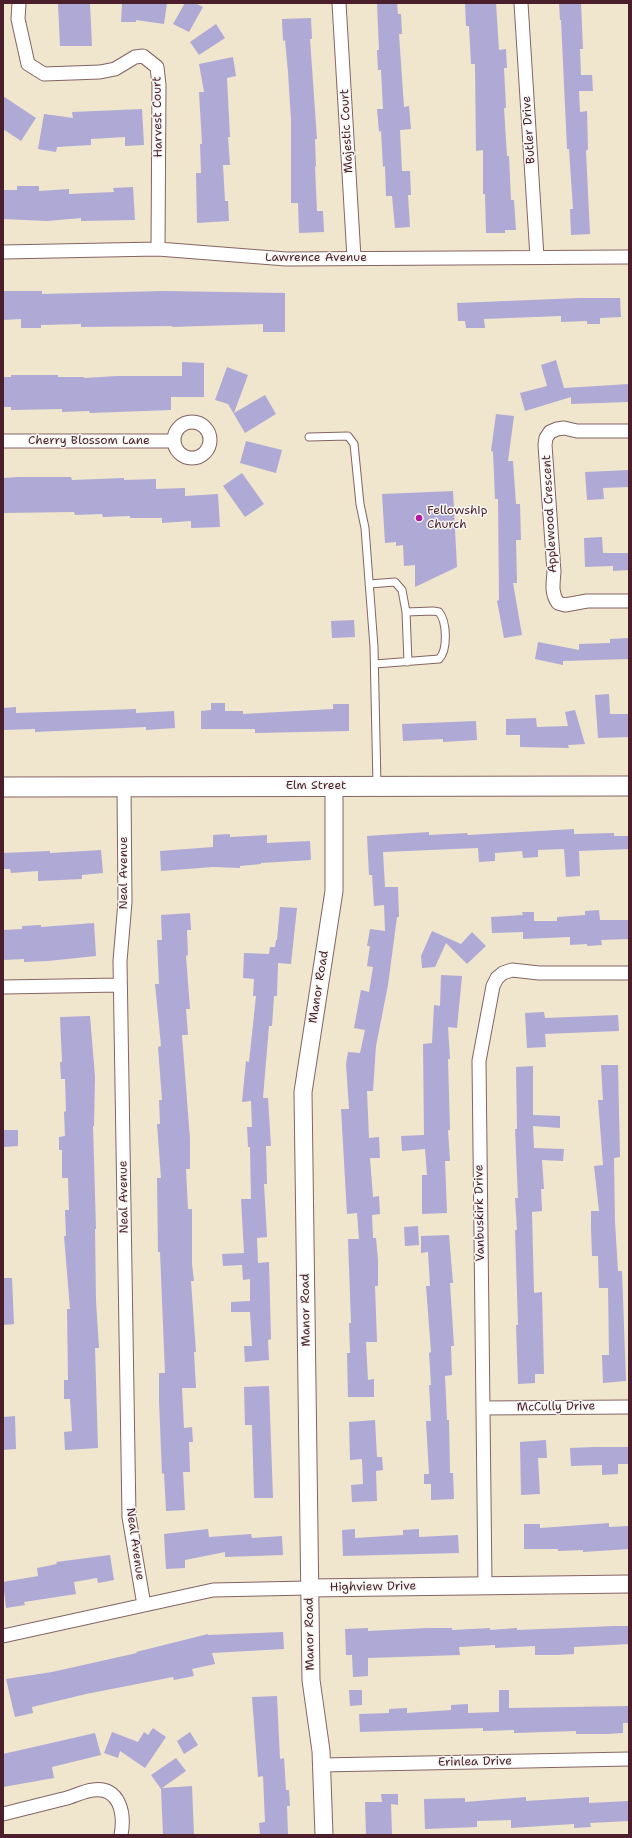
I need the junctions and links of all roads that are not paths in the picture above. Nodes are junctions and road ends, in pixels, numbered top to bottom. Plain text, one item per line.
1 (19, 3) edge
2 (339, 3) edge
3 (521, 3) edge
4 (158, 249) junction
5 (3, 252) edge
6 (537, 257) junction
7 (629, 257) edge
8 (354, 258) junction
9 (629, 431) edge
10 (309, 437) dead end
11 (174, 441) dead end
12 (3, 442) edge
13 (369, 584) junction
14 (629, 601) edge
15 (406, 612) junction
16 (408, 662) junction
17 (375, 664) junction
18 (334, 786) junction
19 (377, 786) junction
20 (629, 786) edge
21 (3, 787) edge
22 (124, 788) junction
23 (629, 973) edge
24 (120, 985) junction
25 (3, 987) edge
26 (629, 1407) edge
27 (483, 1408) junction
28 (629, 1584) edge
29 (485, 1585) junction
30 (309, 1588) junction
31 (144, 1605) junction
32 (3, 1636) edge
33 (629, 1759) edge
34 (322, 1765) junction
35 (3, 1814) edge
36 (121, 1835) edge
37 (324, 1835) edge

1 - 4 street, Harvest Court
2 - 8 street, Majestic Court
3 - 6 street, Butler Drive
4 - 5 street, Lawrence Avenue
4 - 8 street, Lawrence Avenue
6 - 7 street, Lawrence Avenue
6 - 8 street, Lawrence Avenue
9 - 14 street, Applewood Crescent
10 - 13 lane
11 - 12 street, Cherry Blossom Lane
13 - 15 lane
13 - 17 lane
15 - 16 lane
15 - 16 lane
16 - 17 lane
17 - 19 lane
18 - 19 main road, Elm Street
18 - 22 main road, Elm Street
18 - 30 street, Manor Road
19 - 20 main road, Elm Street
21 - 22 main road, Elm Street
22 - 24 street, Neal Avenue
23 - 27 street, Vanbuskirk Drive
24 - 25 street
24 - 31 street, Neal Avenue
26 - 27 street, McCully Drive
27 - 29 street, Vanbuskirk Drive
28 - 29 street, Highview Drive
29 - 30 street, Highview Drive
30 - 31 street, Highview Drive
30 - 34 street, Manor Road
31 - 32 street, Highview Drive
33 - 34 street, Erinlea Drive
34 - 37 street, Manor Road
35 - 36 street

